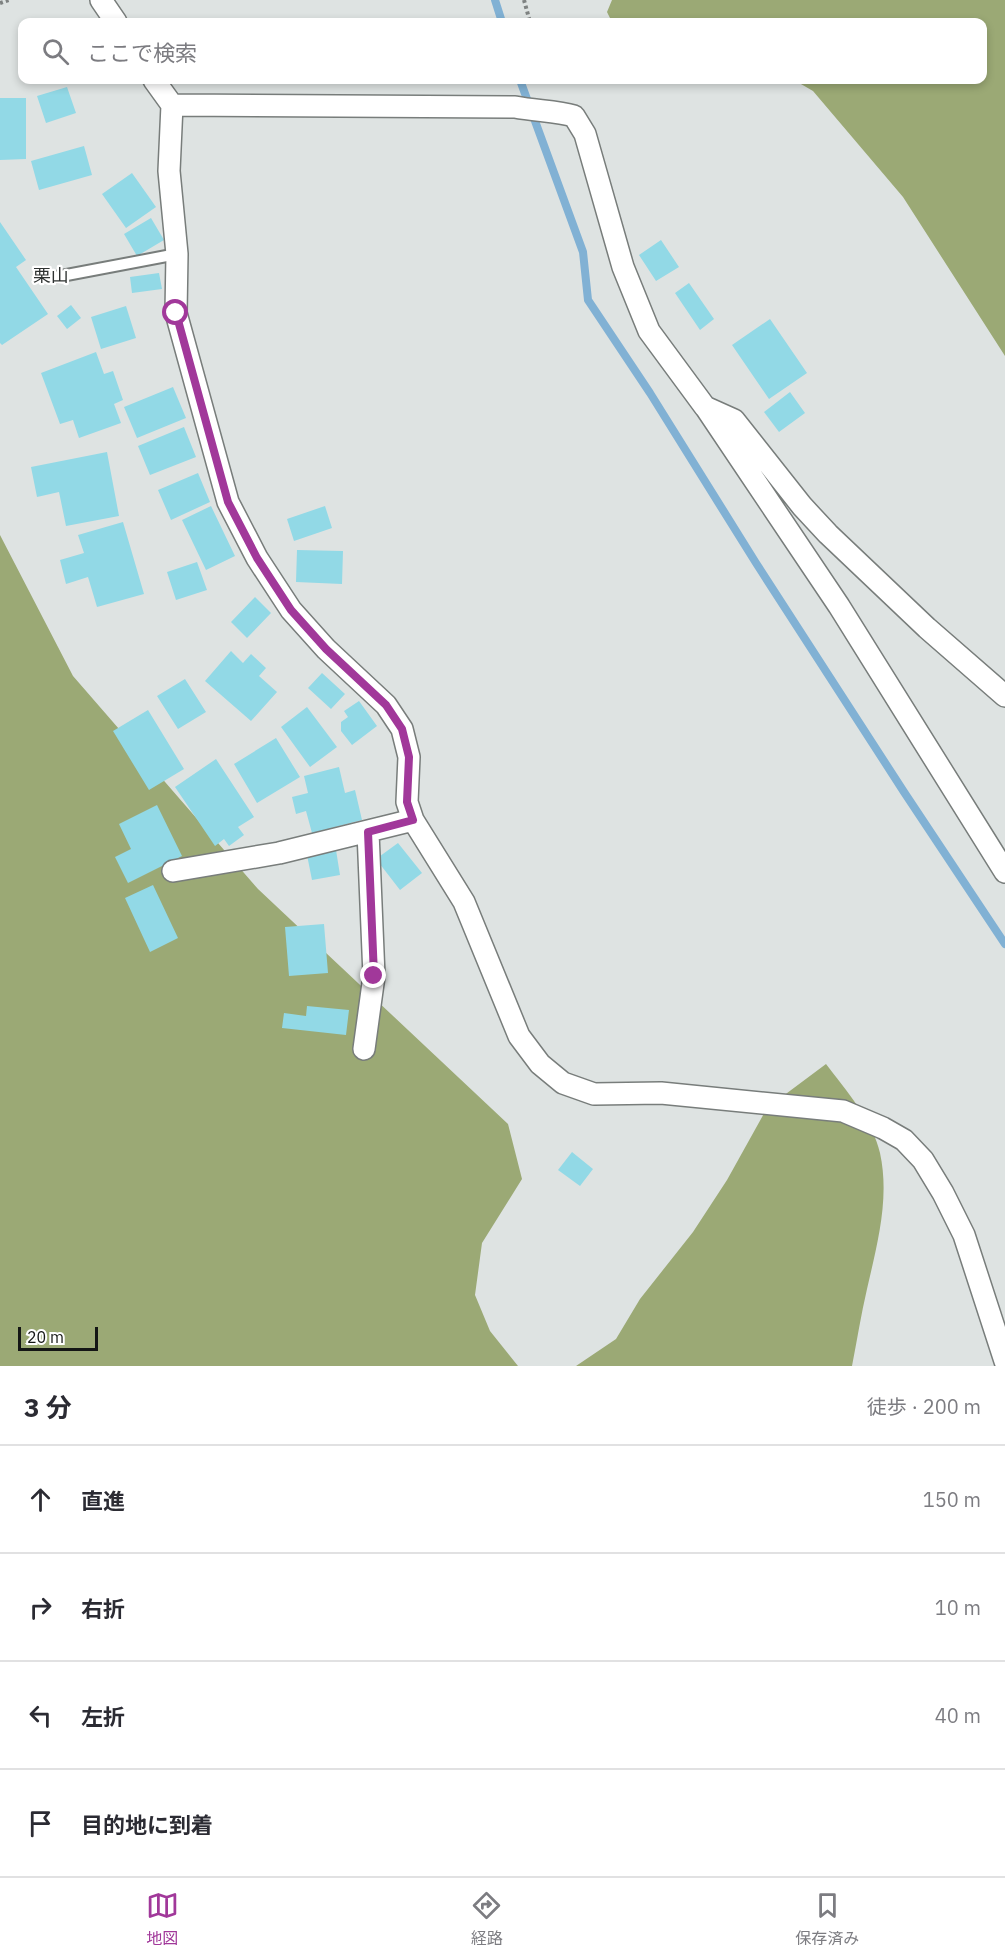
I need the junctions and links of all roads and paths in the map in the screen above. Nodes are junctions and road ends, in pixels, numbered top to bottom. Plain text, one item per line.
1 (9, 0) edge
2 (101, 0) edge
3 (524, 0) edge
4 (0, 3) edge
5 (113, 18) edge
6 (529, 18) edge
7 (157, 84) edge
8 (172, 105) junction
9 (177, 254) junction
10 (56, 277) dead end
11 (705, 406) junction
12 (1005, 696) edge
13 (413, 820) junction
14 (368, 832) junction
15 (174, 871) dead end
16 (1005, 872) edge
17 (364, 1049) dead end
18 (1005, 1361) edge

1 - 4 path
2 - 5 street
3 - 6 path
7 - 8 street
8 - 9 street
8 - 11 street
9 - 10 lane
9 - 13 street
11 - 12 street
11 - 16 street
13 - 14 street
13 - 18 street
14 - 15 street
14 - 17 street

